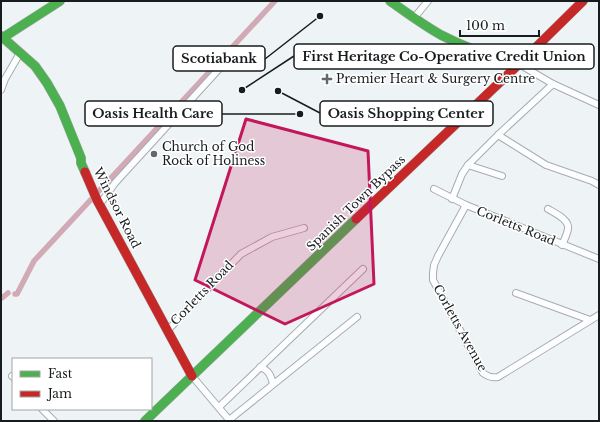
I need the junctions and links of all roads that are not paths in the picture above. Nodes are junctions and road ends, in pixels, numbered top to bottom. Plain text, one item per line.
1 (60, 1) edge
2 (390, 1) edge
3 (428, 1) edge
4 (583, 1) edge
5 (48, 5) edge
6 (414, 18) junction
7 (3, 36) edge
8 (20, 53) junction
9 (519, 64) junction
10 (219, 68) dead end
11 (553, 84) junction
12 (1, 90) edge
13 (599, 105) edge
14 (498, 136) junction
15 (468, 165) junction
16 (502, 176) dead end
17 (599, 184) edge
18 (434, 190) dead end
19 (452, 199) junction
20 (98, 202) junction
21 (466, 205) junction
22 (548, 209) dead end
23 (304, 228) dead end
24 (562, 245) junction
25 (599, 260) edge
26 (363, 269) dead end
27 (516, 293) dead end
28 (599, 315) edge
29 (357, 317) dead end
30 (590, 320) junction
31 (167, 330) junction
32 (260, 367) junction
33 (192, 376) junction
34 (273, 384) junction
35 (219, 407) junction
36 (43, 410) edge
37 (229, 420) edge
38 (54, 421) edge
39 (144, 421) edge

1 - 5 main road
2 - 6 main road
3 - 6 street
4 - 9 main road, Spanish Town Bypass
5 - 7 main road
6 - 9 main road
7 - 8 main road, Windsor Road
8 - 12 street
8 - 20 main road, Windsor Road
9 - 11 street
9 - 33 main road, Spanish Town Bypass
10 - 20 street
11 - 13 street
11 - 14 street
14 - 15 street
14 - 17 street
15 - 16 street
15 - 19 street
18 - 19 street, Corletts Road
19 - 21 street, Corletts Road
20 - 31 main road, Windsor Road
21 - 24 street, Corletts Road
21 - 30 street, Corletts Avenue
22 - 24 street
23 - 31 street, Corletts Road
24 - 25 street, Corletts Road
26 - 32 street
27 - 30 street
28 - 30 street, Corletts Avenue
29 - 34 street
31 - 33 main road, Windsor Road
32 - 34 street
32 - 35 street
33 - 35 street
33 - 39 main road, Spanish Town Bypass
34 - 37 street
35 - 37 street
36 - 38 street

